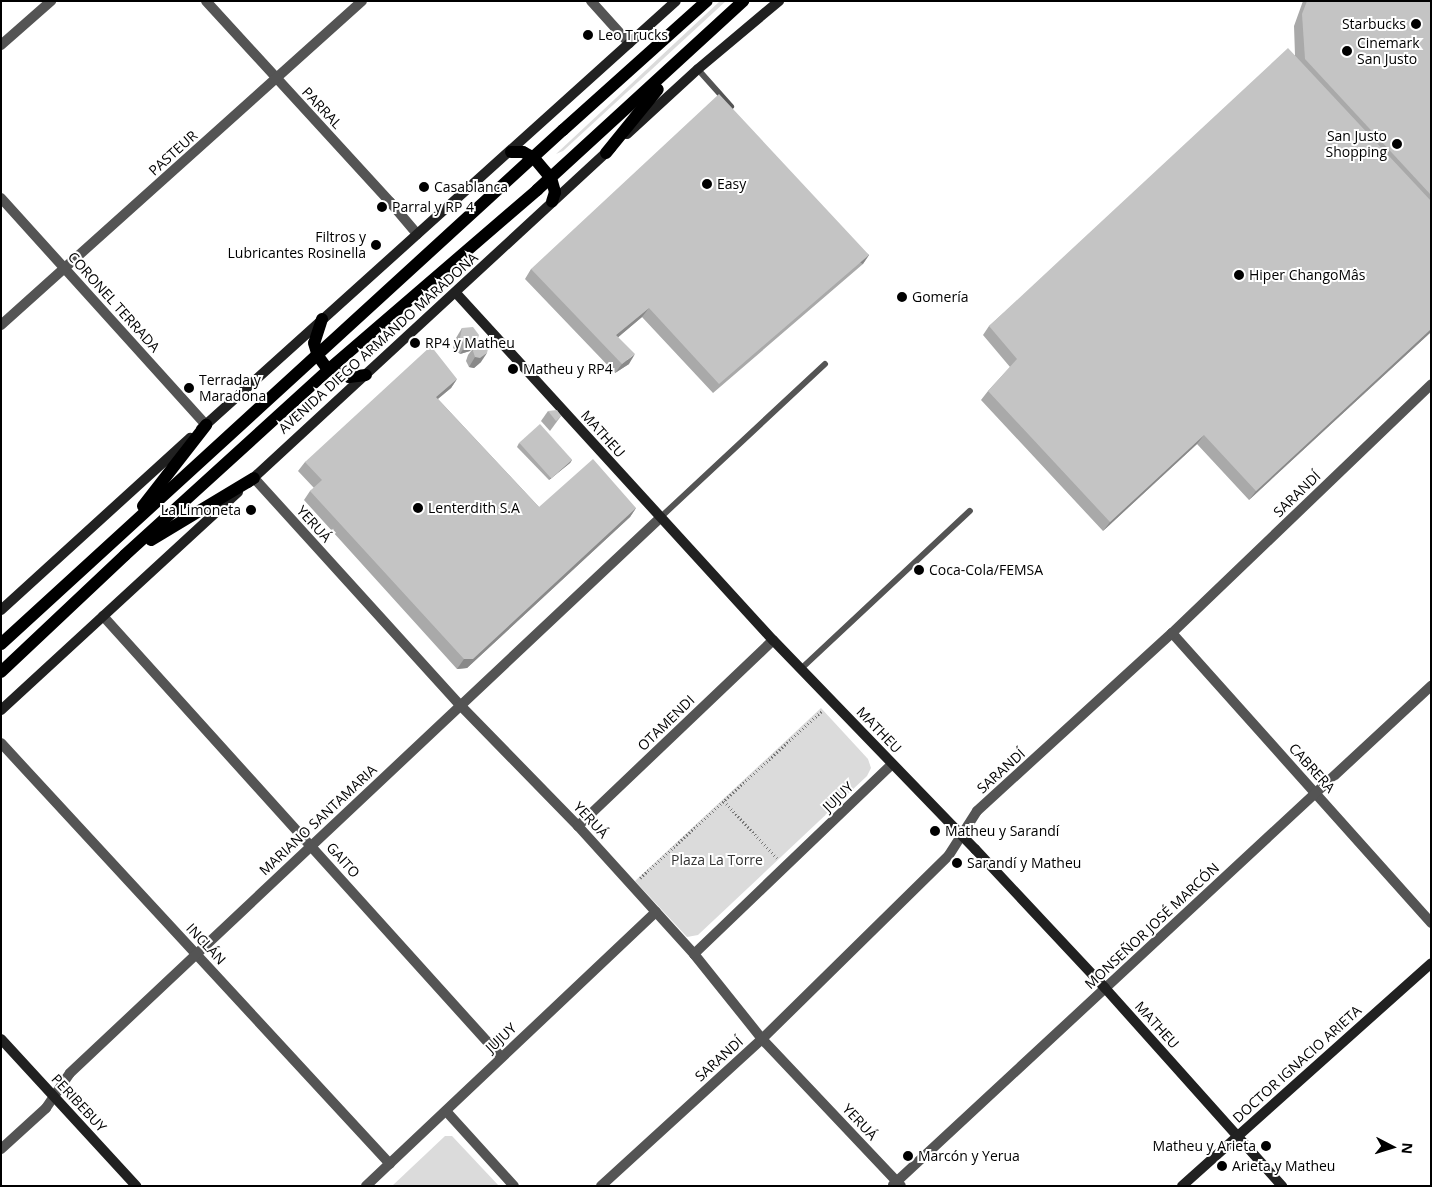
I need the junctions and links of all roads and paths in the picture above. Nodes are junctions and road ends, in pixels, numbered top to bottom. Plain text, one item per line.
1 (51, 1) edge
2 (206, 1) edge
3 (362, 1) edge
4 (590, 1) edge
5 (676, 1) edge
6 (707, 1) edge
7 (743, 1) edge
8 (779, 1) edge
9 (629, 43) junction
10 (1, 45) edge
11 (684, 57) junction
12 (698, 69) junction
13 (276, 79) junction
14 (731, 106) edge
15 (511, 152) junction
16 (606, 153) junction
17 (534, 158) junction
18 (550, 178) junction
19 (1, 198) edge
20 (552, 202) junction
21 (417, 234) junction
22 (65, 268) junction
23 (456, 293) junction
24 (322, 319) junction
25 (1, 325) edge
26 (318, 356) junction
27 (825, 364) dead end
28 (328, 370) junction
29 (366, 375) junction
30 (1430, 388) edge
31 (206, 425) junction
32 (254, 478) junction
33 (970, 511) dead end
34 (660, 517) junction
35 (124, 531) junction
36 (125, 555) junction
37 (1, 610) edge
38 (103, 616) junction
39 (1172, 633) junction
40 (773, 640) junction
41 (1, 644) edge
42 (801, 669) junction
43 (1, 672) edge
44 (1431, 686) edge
45 (460, 705) junction
46 (1, 710) edge
47 (823, 710) dead end
48 (1, 743) edge
49 (892, 764) junction
50 (1316, 793) junction
51 (724, 801) junction
52 (578, 826) junction
53 (961, 836) junction
54 (311, 846) junction
55 (778, 859) dead end
56 (636, 882) dead end
57 (656, 912) junction
58 (1431, 923) edge
59 (196, 954) junction
60 (694, 954) junction
61 (1431, 963) edge
62 (1105, 988) junction
63 (1, 1039) edge
64 (762, 1039) junction
65 (501, 1057) junction
66 (55, 1097) junction
67 (446, 1111) junction
68 (1237, 1136) junction
69 (1, 1149) edge
70 (390, 1164) junction
71 (897, 1184) edge
72 (136, 1186) edge
73 (366, 1186) edge
74 (514, 1186) edge
75 (601, 1186) edge
76 (1182, 1186) edge
77 (1282, 1186) edge

1 - 10 street
2 - 13 street, PARRAL
3 - 13 street, PASTEUR
4 - 9 street
5 - 9 street
6 - 17 main road
7 - 11 main road, AVENIDA DIEGO ARMANDO MARADONA
8 - 12 street, AVENIDA DIEGO ARMANDO MARADONA
9 - 15 street
11 - 16 main road
11 - 18 main road, AVENIDA DIEGO ARMANDO MARADONA
12 - 14 lane
12 - 16 street, AVENIDA DIEGO ARMANDO MARADONA
13 - 21 street, PARRAL
13 - 22 street, PASTEUR
15 - 17 main road
15 - 21 street
16 - 20 street, AVENIDA DIEGO ARMANDO MARADONA
17 - 18 main road
17 - 26 main road
18 - 20 main road
18 - 28 main road, AVENIDA DIEGO ARMANDO MARADONA
19 - 22 street, CORONEL TERRADA
20 - 23 street, AVENIDA DIEGO ARMANDO MARADONA
21 - 24 street
22 - 25 street, PASTEUR
22 - 31 street, CORONEL TERRADA
23 - 29 street, AVENIDA DIEGO ARMANDO MARADONA
23 - 34 street, MATHEU
24 - 26 main road
24 - 31 street
26 - 28 main road
26 - 35 main road
27 - 34 lane
28 - 29 main road
28 - 36 main road, AVENIDA DIEGO ARMANDO MARADONA
29 - 32 street, AVENIDA DIEGO ARMANDO MARADONA
30 - 39 street, SARANDÍ
31 - 35 main road
31 - 37 street
32 - 36 main road
32 - 38 street, AVENIDA DIEGO ARMANDO MARADONA
32 - 45 street, YERUÁ
33 - 42 lane
34 - 40 street, MATHEU
34 - 45 street, MARIANO SANTAMARIA
35 - 41 main road
36 - 43 main road, AVENIDA DIEGO ARMANDO MARADONA
38 - 46 street, AVENIDA DIEGO ARMANDO MARADONA
38 - 54 street, GAITO
39 - 50 street, CABRERA
39 - 53 street, SARANDÍ
40 - 42 street, MATHEU
40 - 52 street, OTAMENDI
42 - 49 street, MATHEU
44 - 50 street, MONSEÑOR JOSÉ MARCÓN
45 - 52 street, YERUÁ
45 - 54 street, MARIANO SANTAMARIA
47 - 51 path
48 - 59 street, INCLÁN
49 - 53 street, MATHEU
49 - 60 street, JUJUY
50 - 58 street, CABRERA
50 - 62 street, MONSEÑOR JOSÉ MARCÓN
51 - 55 path
51 - 56 path
52 - 57 street, YERUÁ
53 - 62 street, MATHEU
53 - 64 street, SARANDÍ
54 - 59 street, MARIANO SANTAMARIA
54 - 65 street, GAITO
57 - 60 street, YERUÁ
57 - 65 street, JUJUY
59 - 66 street, MARIANO SANTAMARIA
59 - 70 street, INCLÁN
60 - 64 street, YERUÁ
61 - 68 street, DOCTOR IGNACIO ARIETA
62 - 68 street, MATHEU
62 - 71 street, MONSEÑOR JOSÉ MARCÓN
63 - 66 street, PERIBEBUY
64 - 71 street, YERUÁ
64 - 75 street, SARANDÍ
65 - 67 street, JUJUY
66 - 69 street, MARIANO SANTAMARIA
66 - 72 street, PERIBEBUY
67 - 70 street, JUJUY
67 - 74 street
68 - 76 street, DOCTOR IGNACIO ARIETA
68 - 77 street, MATHEU
70 - 73 street, JUJUY

